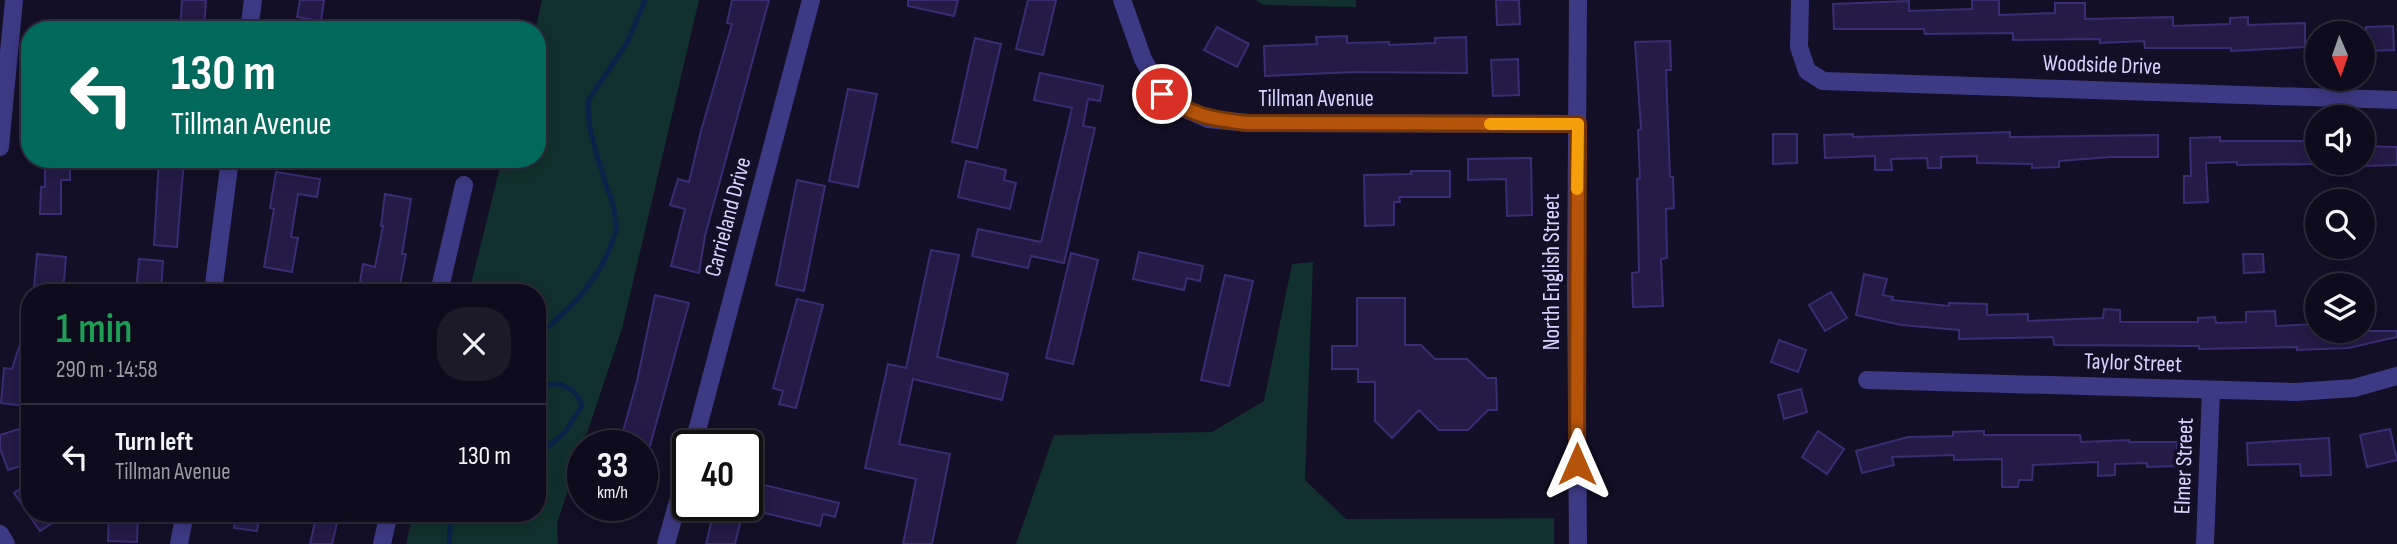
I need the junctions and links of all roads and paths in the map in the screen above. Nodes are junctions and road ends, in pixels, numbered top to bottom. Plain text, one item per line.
1 (14, 0) edge
2 (253, 0) edge
3 (811, 0) edge
4 (1122, 0) edge
5 (1577, 0) edge
6 (1800, 0) edge
7 (250, 21) edge
8 (2397, 100) edge
9 (1578, 124) junction
10 (0, 147) edge
11 (229, 168) edge
12 (464, 185) dead end
13 (214, 284) edge
14 (441, 284) edge
15 (2397, 376) edge
16 (1867, 380) dead end
17 (2211, 390) junction
18 (697, 430) edge
19 (672, 521) edge
20 (183, 522) edge
21 (387, 522) edge
22 (0, 534) edge
23 (6, 544) edge
24 (179, 544) edge
25 (382, 544) edge
26 (666, 544) edge
27 (1578, 544) edge
28 (2205, 544) edge

1 - 10 street
2 - 7 street
3 - 18 street, Carrieland Drive
4 - 9 street, Tillman Avenue
5 - 9 street, North English Street
6 - 8 street, Woodside Drive
9 - 27 street, North English Street
11 - 13 street
12 - 14 street
15 - 17 street, Taylor Street
16 - 17 street, Taylor Street
17 - 28 street, Elmer Street
19 - 26 street
20 - 24 street
21 - 25 street
22 - 23 street

